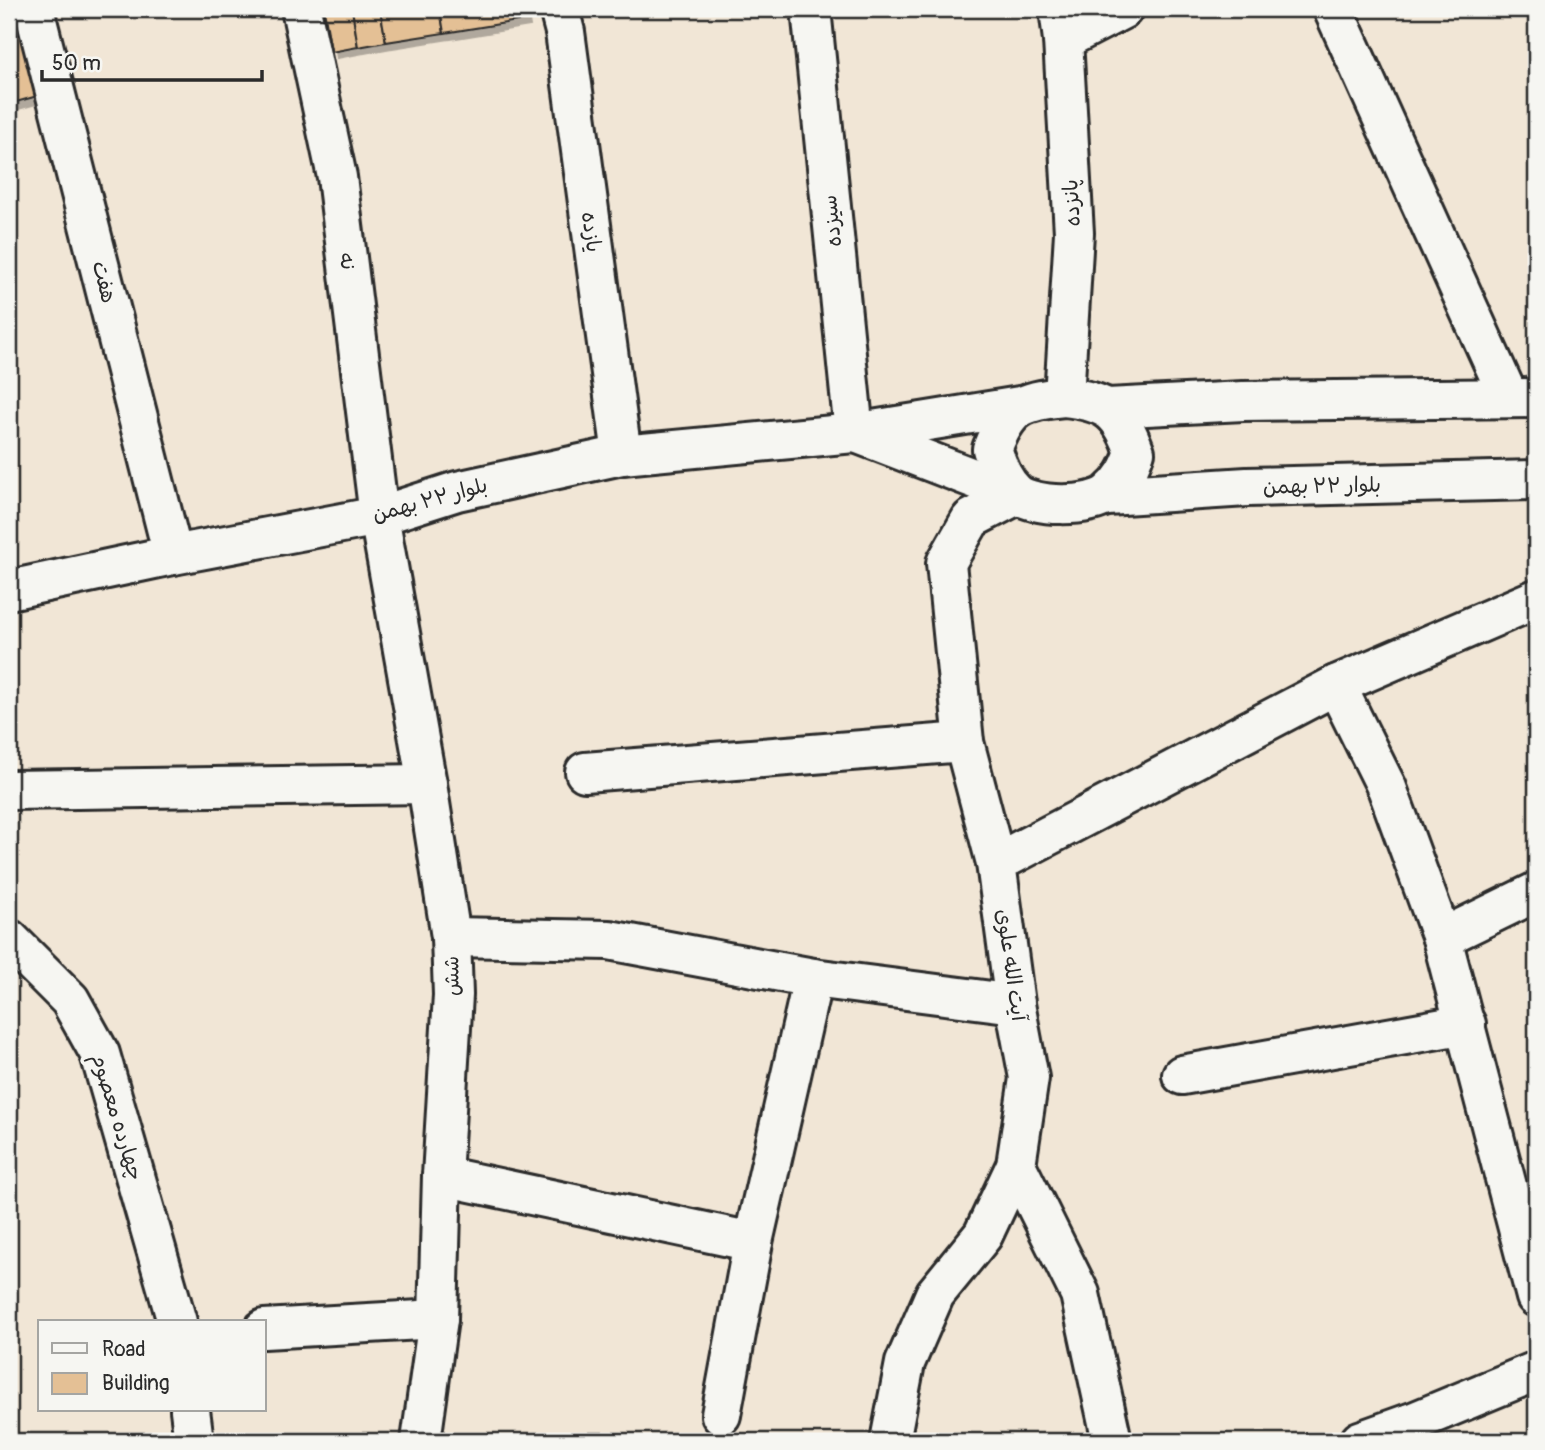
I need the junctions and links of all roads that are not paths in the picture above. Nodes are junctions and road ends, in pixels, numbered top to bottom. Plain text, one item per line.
1 (34, 9) edge
2 (301, 9) edge
3 (559, 9) edge
4 (811, 9) edge
5 (1123, 9) edge
6 (1333, 9) edge
7 (1061, 24) edge
8 (1064, 397) junction
9 (1522, 398) edge
10 (1020, 406) junction
11 (1108, 408) junction
12 (854, 432) junction
13 (622, 455) junction
14 (1536, 480) edge
15 (1017, 495) junction
16 (1107, 496) junction
17 (379, 516) junction
18 (173, 555) junction
19 (9, 590) edge
20 (1536, 599) edge
21 (1336, 685) junction
22 (964, 742) junction
23 (585, 772) dead end
24 (427, 784) junction
25 (9, 790) edge
26 (996, 863) junction
27 (1536, 892) edge
28 (451, 937) junction
29 (9, 939) edge
30 (1442, 939) junction
31 (813, 978) junction
32 (1015, 1004) junction
33 (1466, 1024) junction
34 (1182, 1075) dead end
35 (1016, 1165) junction
36 (442, 1176) junction
37 (753, 1242) junction
38 (1536, 1297) edge
39 (438, 1319) junction
40 (176, 1320) edge
41 (266, 1329) edge
42 (1536, 1371) edge
43 (190, 1412) edge
44 (721, 1415) dead end
45 (194, 1441) edge
46 (421, 1441) edge
47 (890, 1441) edge
48 (1112, 1441) edge
49 (1360, 1441) edge

1 - 18 street, هفت
2 - 17 street, نه
3 - 13 street, یازده
4 - 12 street, سیزده
5 - 7 street
6 - 9 street
7 - 8 street, پانزده
8 - 10 street
8 - 11 street
9 - 11 street
10 - 12 street, بلوار ۲۲ بهمن
10 - 15 street
11 - 16 street
12 - 13 street, بلوار ۲۲ بهمن
12 - 15 street, بلوار ۲۲ بهمن
13 - 17 street, بلوار ۲۲ بهمن
14 - 16 street, بلوار ۲۲ بهمن
15 - 16 street
15 - 22 street, آیت الله علوی
17 - 18 street, بلوار ۲۲ بهمن
17 - 24 street, شش
18 - 19 street, بلوار ۲۲ بهمن
20 - 21 street
21 - 26 street
21 - 30 street
22 - 23 street
22 - 26 street, آیت الله علوی
24 - 25 street
24 - 28 street, شش
26 - 32 street, آیت الله علوی
27 - 30 street
28 - 31 street
28 - 36 street, شش
29 - 40 street, چهارده معصوم
30 - 33 street
31 - 32 street
31 - 37 street
32 - 35 street, آیت الله علوی
33 - 34 street
33 - 38 street
35 - 47 street, آیت الله علوی
35 - 48 street
36 - 37 street
36 - 39 street, شش
37 - 44 street
39 - 41 street
39 - 46 street, شش
42 - 49 street
43 - 45 street

